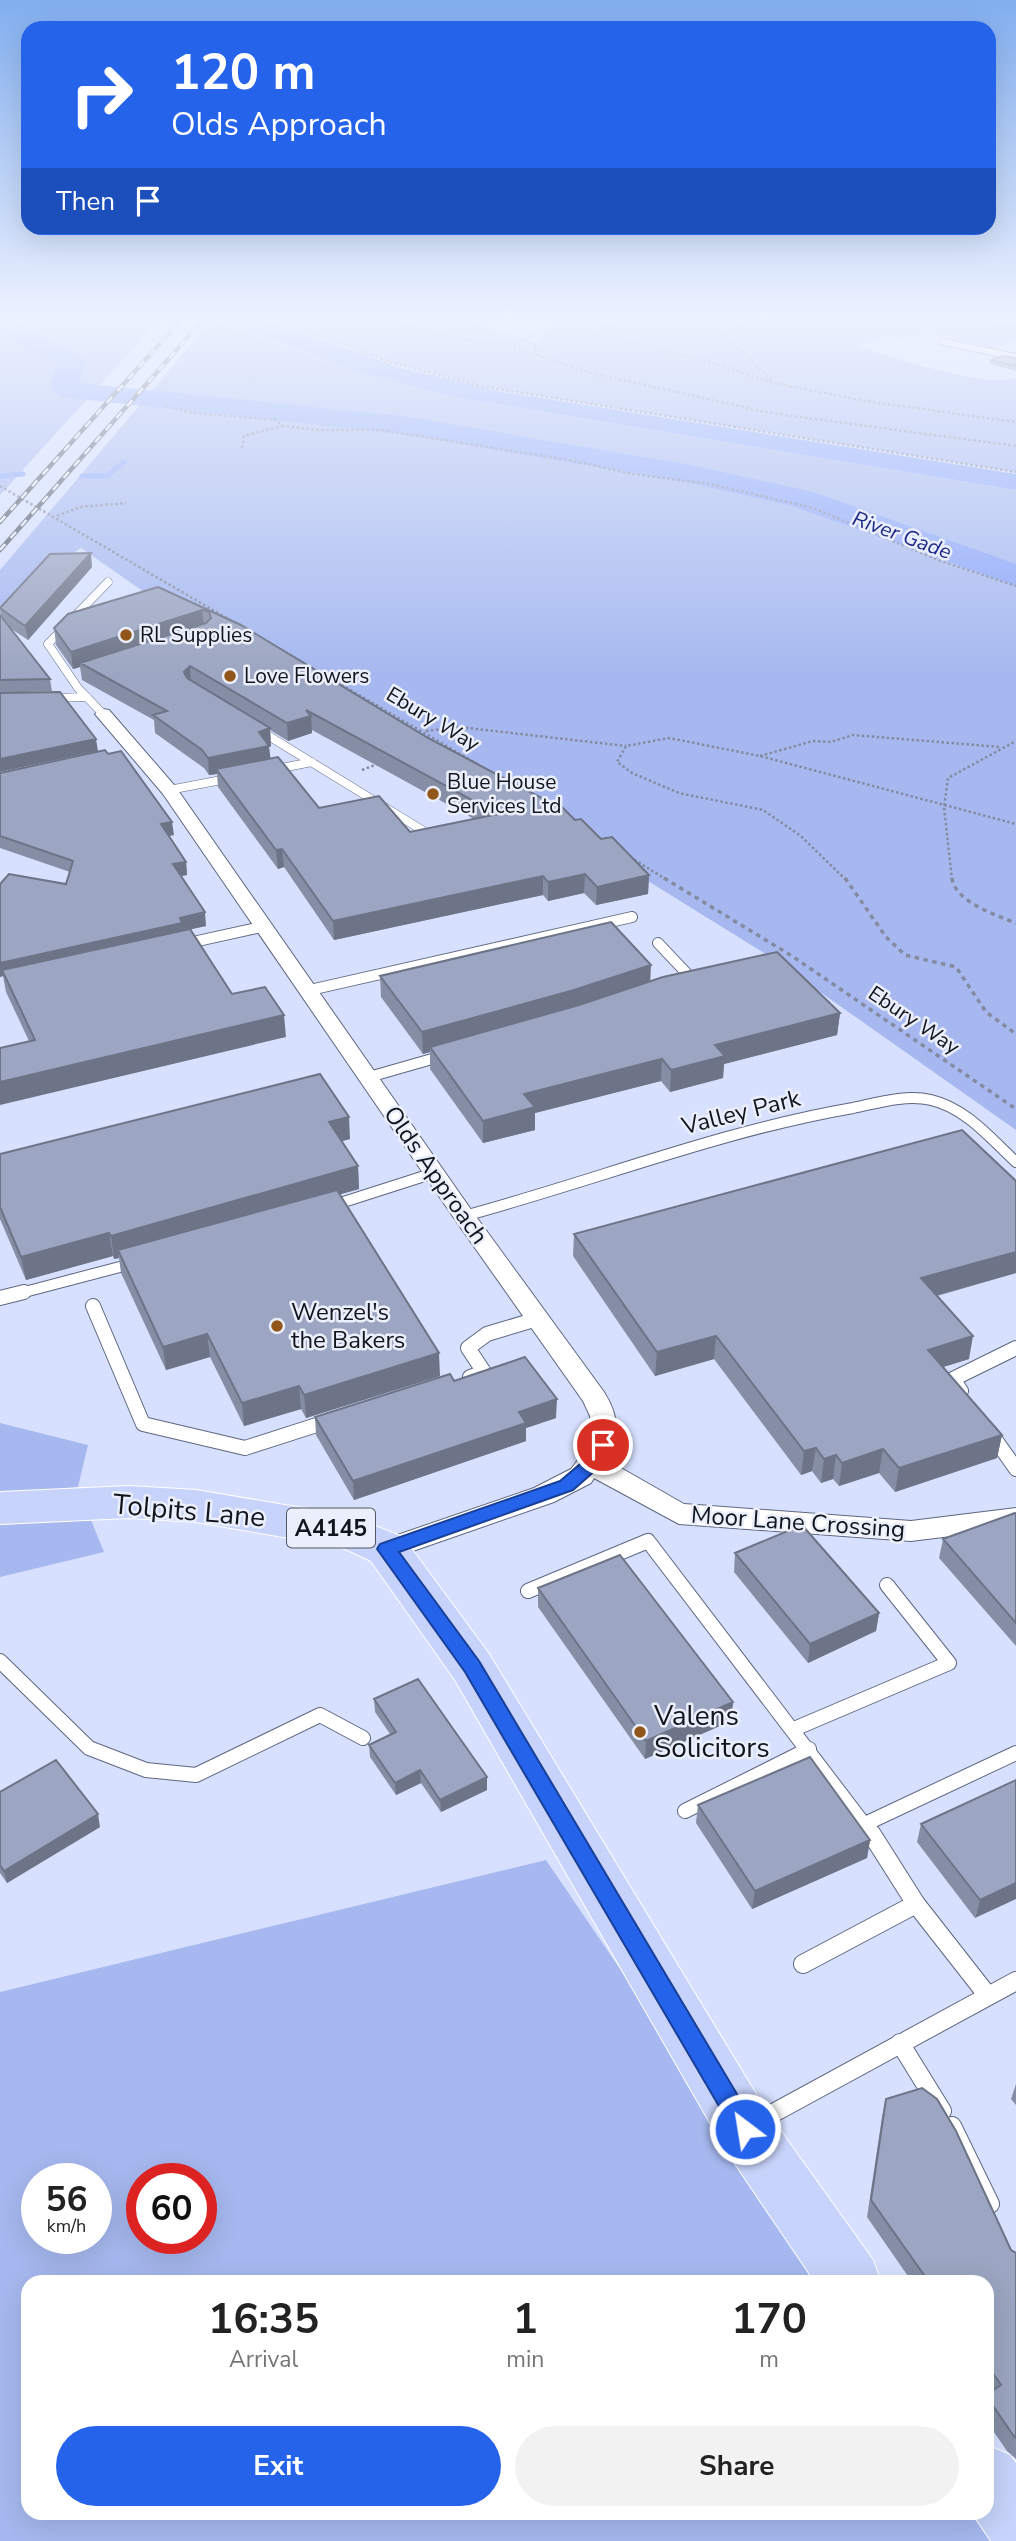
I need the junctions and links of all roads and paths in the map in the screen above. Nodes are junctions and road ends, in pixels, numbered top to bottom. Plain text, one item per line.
1 (244, 439) edge
2 (435, 439) edge
3 (807, 439) edge
4 (959, 439) edge
5 (1016, 446) edge
6 (242, 448) dead end
7 (1016, 472) edge
8 (0, 486) edge
9 (126, 503) dead end
10 (56, 516) junction
11 (108, 582) dead end
12 (1016, 586) edge
13 (80, 674) edge
14 (70, 677) junction
15 (87, 697) junction
16 (36, 698) edge
17 (103, 714) joint
18 (252, 726) edge
19 (425, 731) junction
20 (1016, 741) edge
21 (440, 742) junction
22 (429, 746) edge
23 (626, 746) junction
24 (1001, 747) junction
25 (760, 756) junction
26 (390, 760) edge
27 (312, 762) junction
28 (487, 770) edge
29 (260, 772) edge
30 (247, 775) edge
31 (338, 778) junction
32 (169, 790) junction
33 (944, 807) junction
34 (1016, 824) edge
35 (422, 830) edge
36 (628, 856) edge
37 (632, 917) dead end
38 (1016, 923) edge
39 (265, 926) junction
40 (657, 943) dead end
41 (173, 947) edge
42 (680, 984) edge
43 (310, 990) junction
44 (1016, 1034) edge
45 (459, 1052) edge
46 (369, 1077) junction
47 (1016, 1109) edge
48 (1016, 1162) edge
49 (434, 1173) junction
50 (323, 1209) edge
51 (464, 1216) junction
52 (149, 1259) edge
53 (0, 1298) edge
54 (93, 1306) dead end
55 (537, 1319) junction
56 (1016, 1348) edge
57 (457, 1381) edge
58 (968, 1402) edge
59 (338, 1418) edge
60 (984, 1424) edge
61 (592, 1464) junction
62 (1016, 1468) edge
63 (0, 1508) edge
64 (1016, 1518) edge
65 (387, 1549) junction
66 (887, 1584) dead end
67 (528, 1591) dead end
68 (0, 1661) edge
69 (794, 1729) junction
70 (363, 1738) dead end
71 (809, 1749) junction
72 (1016, 1753) edge
73 (685, 1811) dead end
74 (865, 1824) junction
75 (915, 1904) junction
76 (803, 1964) dead end
77 (1016, 1981) edge
78 (988, 1996) junction
79 (900, 2043) junction
80 (745, 2129) junction
81 (1000, 2226) edge
82 (846, 2275) edge
83 (994, 2488) edge
84 (1016, 2520) edge

1 - 6 path
2 - 12 path
3 - 7 path
4 - 5 path
8 - 10 path, Ebury Way
9 - 10 path
10 - 19 path, Ebury Way
11 - 14 lane
13 - 14 lane
14 - 15 lane
15 - 16 lane
15 - 17 lane
17 - 32 street, Olds Approach
18 - 27 lane
19 - 21 path, Ebury Way
19 - 23 path
20 - 24 path
21 - 22 path
21 - 28 path, Ebury Way
23 - 25 path
23 - 44 path
24 - 25 path
24 - 33 path
25 - 33 path
26 - 31 path
27 - 29 lane
27 - 31 lane
30 - 32 lane
31 - 35 lane
32 - 39 street, Olds Approach
33 - 34 path
33 - 38 path
36 - 47 path, Ebury Way
37 - 43 lane
39 - 41 lane
39 - 43 street, Olds Approach
40 - 42 lane
43 - 46 street, Olds Approach
45 - 46 lane
46 - 49 street, Olds Approach
48 - 51 lane, Valley Park
49 - 50 lane
49 - 51 street, Olds Approach
51 - 55 street, Olds Approach
52 - 53 lane
54 - 59 lane
55 - 57 lane
55 - 61 street, Olds Approach
56 - 58 lane
60 - 62 lane
61 - 64 street, Moor Lane Crossing
61 - 65 street
63 - 65 main road, Tolpits Lane / A4145
65 - 80 main road, Tolpits Lane / A4145
66 - 69 lane
67 - 69 lane
68 - 70 lane
69 - 71 lane
71 - 73 lane
71 - 74 lane
72 - 74 lane
74 - 75 lane
75 - 76 lane
75 - 78 lane
77 - 78 lane
78 - 79 lane
79 - 80 lane
79 - 81 lane
80 - 82 main road, Tolpits Lane / A4145
83 - 84 main road

